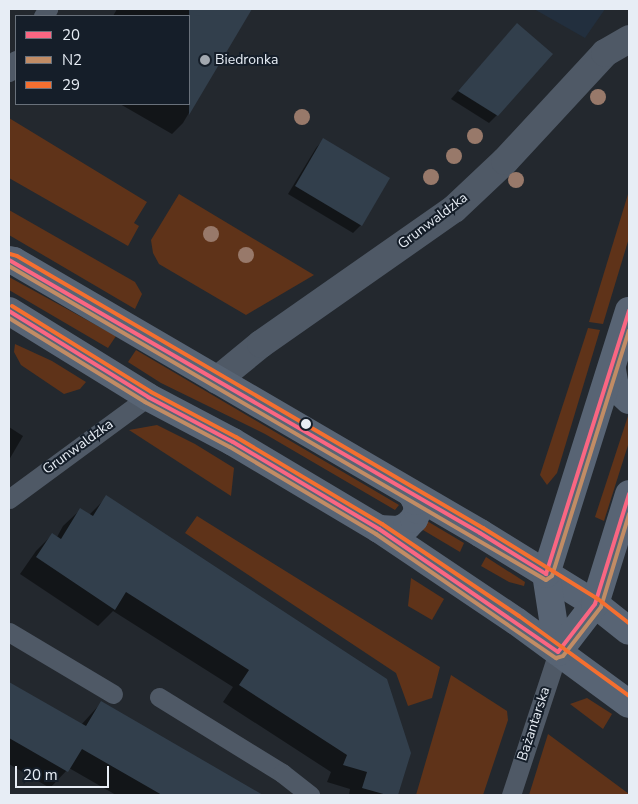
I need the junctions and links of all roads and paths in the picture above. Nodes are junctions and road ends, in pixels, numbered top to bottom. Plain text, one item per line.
1 (629, 39) edge
2 (9, 260) edge
3 (9, 311) edge
4 (629, 311) edge
5 (612, 370) junction
6 (217, 380) junction
7 (148, 397) junction
8 (629, 400) edge
9 (411, 493) junction
10 (629, 494) edge
11 (9, 499) edge
12 (379, 529) junction
13 (546, 574) junction
14 (595, 604) junction
15 (629, 631) edge
16 (9, 632) edge
17 (558, 652) junction
18 (113, 694) dead end
19 (159, 697) dead end
20 (629, 704) edge
21 (310, 795) edge
22 (511, 795) edge

1 - 6 street, Grunwaldzka
2 - 6 street
3 - 7 street
4 - 5 street
5 - 8 street
5 - 13 street
6 - 9 street
7 - 11 lane, Grunwaldzka
7 - 12 street
9 - 12 street
9 - 13 street
10 - 14 street
12 - 17 street
13 - 14 street
13 - 17 street
14 - 15 street
14 - 17 street
16 - 18 lane
17 - 20 street
17 - 22 lane, Bażantarska
19 - 21 lane

